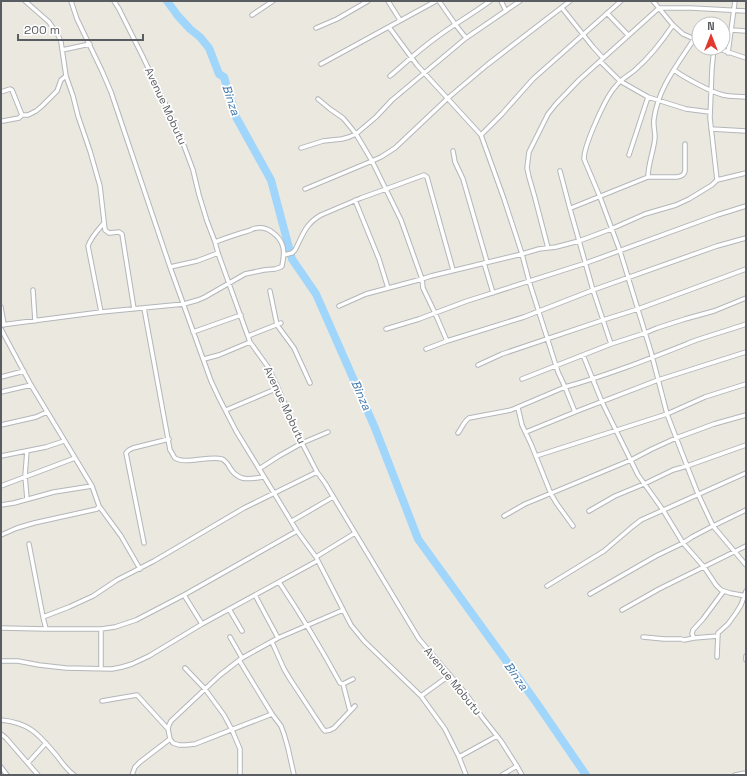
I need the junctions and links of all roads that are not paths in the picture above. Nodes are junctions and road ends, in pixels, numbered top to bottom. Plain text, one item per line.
1 (25, 1) edge
2 (72, 1) edge
3 (114, 1) edge
4 (273, 1) edge
5 (368, 1) edge
6 (388, 1) edge
7 (438, 1) edge
8 (490, 1) edge
9 (501, 1) edge
10 (520, 1) edge
11 (570, 1) edge
12 (621, 1) edge
13 (653, 1) edge
14 (735, 1) edge
15 (658, 5) edge
16 (562, 8) junction
17 (506, 10) junction
18 (734, 10) junction
19 (746, 11) edge
20 (607, 13) junction
21 (252, 15) dead end
22 (400, 20) junction
23 (455, 24) junction
24 (673, 25) junction
25 (389, 27) junction
26 (316, 28) dead end
27 (731, 30) joint
28 (746, 31) edge
29 (628, 35) junction
30 (583, 36) junction
31 (466, 38) junction
32 (691, 38) edge
33 (90, 44) junction
34 (691, 44) edge
35 (62, 50) junction
36 (731, 54) edge
37 (412, 56) junction
38 (714, 56) edge
39 (603, 58) junction
40 (746, 58) edge
41 (600, 61) junction
42 (321, 64) dead end
43 (674, 70) junction
44 (424, 73) junction
45 (66, 76) junction
46 (390, 76) dead end
47 (620, 81) junction
48 (712, 91) junction
49 (1, 92) edge
50 (648, 97) junction
51 (746, 97) edge
52 (448, 98) junction
53 (318, 99) dead end
54 (658, 100) junction
55 (710, 112) junction
56 (22, 115) junction
57 (3, 121) dead end
58 (711, 129) junction
59 (746, 131) edge
60 (356, 134) junction
61 (481, 135) junction
62 (685, 144) dead end
63 (301, 148) dead end
64 (453, 151) dead end
65 (629, 155) dead end
66 (372, 161) junction
67 (560, 171) dead end
68 (746, 173) edge
69 (648, 177) junction
70 (717, 180) junction
71 (305, 189) dead end
72 (386, 190) junction
73 (600, 197) junction
74 (355, 200) junction
75 (746, 206) edge
76 (570, 209) junction
77 (104, 224) junction
78 (611, 229) junction
79 (746, 238) edge
80 (579, 241) junction
81 (215, 242) junction
82 (548, 248) junction
83 (620, 251) junction
84 (218, 253) junction
85 (522, 254) junction
86 (285, 255) junction
87 (486, 263) junction
88 (586, 263) junction
89 (170, 267) junction
90 (746, 269) edge
91 (453, 270) junction
92 (628, 278) junction
93 (422, 279) junction
94 (529, 281) junction
95 (229, 283) junction
96 (388, 288) junction
97 (33, 290) dead end
98 (593, 290) junction
99 (270, 292) dead end
100 (493, 293) junction
101 (746, 298) edge
102 (184, 304) junction
103 (339, 306) dead end
104 (1, 307) edge
105 (144, 308) junction
106 (134, 309) junction
107 (638, 309) junction
108 (101, 312) junction
109 (538, 312) junction
110 (436, 313) junction
111 (241, 315) junction
112 (603, 320) junction
113 (36, 321) junction
114 (279, 324) junction
115 (746, 324) edge
116 (3, 325) edge
117 (1, 329) edge
118 (386, 329) dead end
119 (193, 332) junction
120 (645, 333) junction
121 (248, 336) junction
122 (547, 339) junction
123 (447, 341) junction
124 (250, 342) junction
125 (611, 344) junction
126 (426, 349) dead end
127 (746, 352) edge
128 (583, 355) junction
129 (652, 358) junction
130 (204, 359) junction
131 (478, 366) dead end
132 (556, 366) junction
133 (24, 371) junction
134 (1, 377) edge
135 (522, 379) dead end
136 (592, 379) junction
137 (658, 380) junction
138 (310, 383) dead end
139 (746, 384) edge
140 (31, 385) junction
141 (565, 387) junction
142 (278, 388) junction
143 (1, 392) edge
144 (602, 402) junction
145 (518, 408) junction
146 (226, 410) junction
147 (47, 412) junction
148 (575, 412) junction
149 (667, 414) junction
150 (746, 415) edge
151 (1, 425) edge
152 (616, 430) junction
153 (328, 432) dead end
154 (458, 432) dead end
155 (526, 432) junction
156 (676, 438) junction
157 (169, 439) junction
158 (64, 441) junction
159 (302, 443) junction
160 (746, 445) edge
161 (27, 451) junction
162 (1, 456) edge
163 (536, 456) junction
164 (75, 458) junction
165 (631, 460) junction
166 (686, 466) junction
167 (259, 470) junction
168 (317, 472) junction
169 (746, 473) edge
170 (25, 476) junction
171 (264, 477) junction
172 (644, 484) junction
173 (1, 486) edge
174 (92, 486) junction
175 (274, 493) junction
176 (551, 494) junction
177 (698, 494) junction
178 (333, 497) junction
179 (27, 499) junction
180 (1, 505) edge
181 (99, 506) junction
182 (663, 510) junction
183 (746, 510) edge
184 (590, 511) dead end
185 (504, 516) dead end
186 (292, 521) junction
187 (573, 526) dead end
188 (713, 526) junction
189 (298, 531) junction
190 (355, 533) junction
191 (1, 535) edge
192 (144, 543) dead end
193 (683, 543) junction
194 (29, 544) dead end
195 (746, 546) edge
196 (735, 552) junction
197 (316, 559) junction
198 (746, 566) edge
199 (704, 567) junction
200 (140, 569) junction
201 (279, 582) junction
202 (548, 586) dead end
203 (723, 592) junction
204 (590, 594) dead end
205 (745, 594) edge
206 (184, 595) junction
207 (255, 595) junction
208 (229, 609) junction
209 (343, 610) junction
210 (622, 610) dead end
211 (43, 617) junction
212 (202, 624) junction
213 (308, 625) junction
214 (1, 628) edge
215 (46, 629) junction
216 (101, 629) junction
217 (242, 631) dead end
218 (718, 636) junction
219 (230, 637) dead end
220 (643, 637) dead end
221 (278, 638) junction
222 (694, 638) junction
223 (272, 642) junction
224 (746, 656) edge
225 (717, 657) dead end
226 (240, 659) junction
227 (746, 660) edge
228 (1, 661) edge
229 (101, 668) junction
230 (185, 668) dead end
231 (450, 675) junction
232 (353, 680) dead end
233 (343, 684) junction
234 (205, 689) junction
235 (421, 696) junction
236 (102, 702) dead end
237 (355, 706) dead end
238 (350, 711) junction
239 (272, 714) junction
240 (1, 720) edge
241 (168, 728) junction
242 (232, 730) junction
243 (1, 734) edge
244 (497, 736) junction
245 (170, 739) junction
246 (46, 743) junction
247 (459, 757) junction
248 (28, 763) junction
249 (518, 766) junction
250 (1, 767) edge
251 (746, 773) edge
252 (464, 774) edge
253 (7, 775) edge
254 (38, 775) edge
255 (74, 775) edge
256 (132, 775) edge
257 (240, 775) edge
258 (294, 775) edge
259 (502, 775) edge
260 (522, 775) edge
261 (735, 775) edge

1 - 35 street
2 - 33 street
3 - 81 street, Avenue Mobutu
4 - 21 street
5 - 26 street
6 - 22 street
7 - 22 street
7 - 23 street
8 - 23 street
9 - 17 street
10 - 17 street
11 - 16 street
12 - 20 street
13 - 15 street
14 - 18 street
15 - 18 street
15 - 24 street
15 - 29 street
16 - 30 street
16 - 52 street
17 - 31 street
18 - 19 street
18 - 27 street
20 - 29 street
20 - 30 street
22 - 25 street
23 - 31 street
23 - 37 street
24 - 32 street
24 - 47 street
25 - 37 street
25 - 42 street
27 - 28 street
29 - 39 street
30 - 39 street
30 - 61 street
31 - 44 street
33 - 35 street
33 - 89 street
34 - 43 street
35 - 45 street
36 - 40 street
37 - 44 street
37 - 46 street
38 - 48 street
39 - 41 street
41 - 47 street
41 - 82 street
43 - 48 street
43 - 54 street
44 - 52 street
44 - 60 street
45 - 56 street
45 - 77 street
47 - 50 street
47 - 73 street
48 - 51 street
48 - 55 street
49 - 56 street
50 - 54 street
50 - 65 street
52 - 61 street
52 - 66 street
53 - 60 street
54 - 55 street
54 - 69 street
55 - 58 street
56 - 57 street
58 - 59 street
58 - 70 street
60 - 63 street
60 - 66 street
61 - 85 street
62 - 69 street
64 - 87 street
66 - 71 street
66 - 72 street
67 - 76 street
68 - 70 street
69 - 73 street
70 - 78 street
72 - 74 street
72 - 91 street
72 - 93 street
73 - 76 street
73 - 78 street
74 - 86 street
74 - 96 street
75 - 83 street
76 - 80 street
77 - 106 street
77 - 108 street
78 - 80 street
78 - 83 street
79 - 92 street
80 - 82 street
80 - 88 street
81 - 84 street, Avenue Mobutu
81 - 86 street
82 - 85 street
83 - 88 street
83 - 92 street
84 - 89 street
84 - 95 street, Avenue Mobutu
85 - 87 street
85 - 94 street
86 - 95 street
87 - 91 street
87 - 100 street
88 - 94 street
88 - 98 street
89 - 102 street
90 - 107 street
91 - 93 street
92 - 98 street
92 - 107 street
93 - 96 street
93 - 110 street
94 - 100 street
94 - 109 street
95 - 102 street
95 - 111 street, Avenue Mobutu
96 - 103 street
97 - 113 street
98 - 109 street
98 - 112 street
99 - 114 street
100 - 110 street
101 - 120 street
102 - 105 street
102 - 119 street
104 - 116 street
105 - 106 street
105 - 157 street
106 - 108 street
107 - 112 street
107 - 120 street
108 - 113 street
109 - 122 street
109 - 123 street
110 - 118 street
110 - 123 street
111 - 119 street
111 - 121 street, Avenue Mobutu
112 - 122 street
112 - 125 street
113 - 116 street
114 - 121 street
114 - 138 street
115 - 129 street
117 - 133 street
119 - 130 street
120 - 125 street
120 - 129 street
121 - 124 street, Avenue Mobutu
122 - 131 street
122 - 132 street
123 - 126 street
124 - 130 street
124 - 142 street, Avenue Mobutu
125 - 128 street
127 - 137 street
128 - 132 street
128 - 136 street
129 - 136 street
129 - 137 street
130 - 146 street
132 - 135 street
132 - 141 street
133 - 134 street
133 - 140 street
136 - 141 street
136 - 144 street
137 - 144 street
137 - 149 street
139 - 149 street
140 - 143 street
140 - 147 street
141 - 145 street
141 - 148 street
142 - 146 street
142 - 159 street, Avenue Mobutu
144 - 148 street
144 - 152 street
145 - 154 street
145 - 155 street
146 - 167 street
147 - 151 street
147 - 158 street
148 - 155 street
149 - 152 street
149 - 156 street
150 - 156 street
152 - 163 street
152 - 165 street
153 - 159 street
155 - 163 street
156 - 165 street
156 - 166 street
157 - 171 street
157 - 192 street
158 - 161 street
158 - 164 street
159 - 167 street
159 - 168 street, Avenue Mobutu
160 - 166 street
161 - 162 street
161 - 170 street
163 - 176 street
164 - 170 street
164 - 174 street
165 - 172 street
165 - 176 street
166 - 172 street
166 - 177 street
167 - 171 street
168 - 175 street
168 - 178 street, Avenue Mobutu
169 - 177 street
170 - 173 street
170 - 179 street
171 - 175 street
172 - 182 street
172 - 184 street
174 - 179 street
174 - 181 street
175 - 186 street
175 - 200 street
176 - 185 street
176 - 187 street
177 - 182 street
177 - 188 street
178 - 186 street
178 - 190 street, Avenue Mobutu
179 - 180 street
181 - 191 street
181 - 200 street
182 - 193 street
182 - 202 street
183 - 188 street
186 - 189 street
188 - 193 street
188 - 196 street
189 - 197 street
189 - 206 street
190 - 197 street
190 - 231 street, Avenue Mobutu
193 - 199 street
193 - 204 street
194 - 211 street
195 - 196 street
196 - 198 street
196 - 199 street
197 - 201 street
197 - 209 street
199 - 203 street
199 - 210 street
200 - 211 street
201 - 207 street
201 - 213 street
203 - 205 street
203 - 222 street
205 - 218 street
206 - 212 street
206 - 216 street
207 - 208 street
207 - 221 street
208 - 212 street
208 - 217 street
209 - 213 street
209 - 235 street
211 - 215 street
212 - 229 street
213 - 221 street
213 - 233 street
214 - 215 street
215 - 216 street
216 - 229 street
218 - 222 street
218 - 225 street
219 - 226 street
220 - 222 street
221 - 223 street
223 - 226 street
223 - 238 street
224 - 227 street
226 - 234 street
226 - 239 street
228 - 229 street
230 - 234 street
231 - 235 street
231 - 244 street, Avenue Mobutu
232 - 233 street
233 - 238 street
234 - 241 street
234 - 242 street
235 - 247 street
236 - 241 street
237 - 238 street
239 - 242 street
239 - 258 street
240 - 246 street
241 - 245 street
242 - 245 street
242 - 257 street
243 - 248 street
244 - 247 street
244 - 249 street, Avenue Mobutu
245 - 256 street
246 - 248 street
246 - 255 street
247 - 252 street
248 - 254 street
249 - 259 street
249 - 260 street, Avenue Mobutu
250 - 253 street
251 - 261 street

